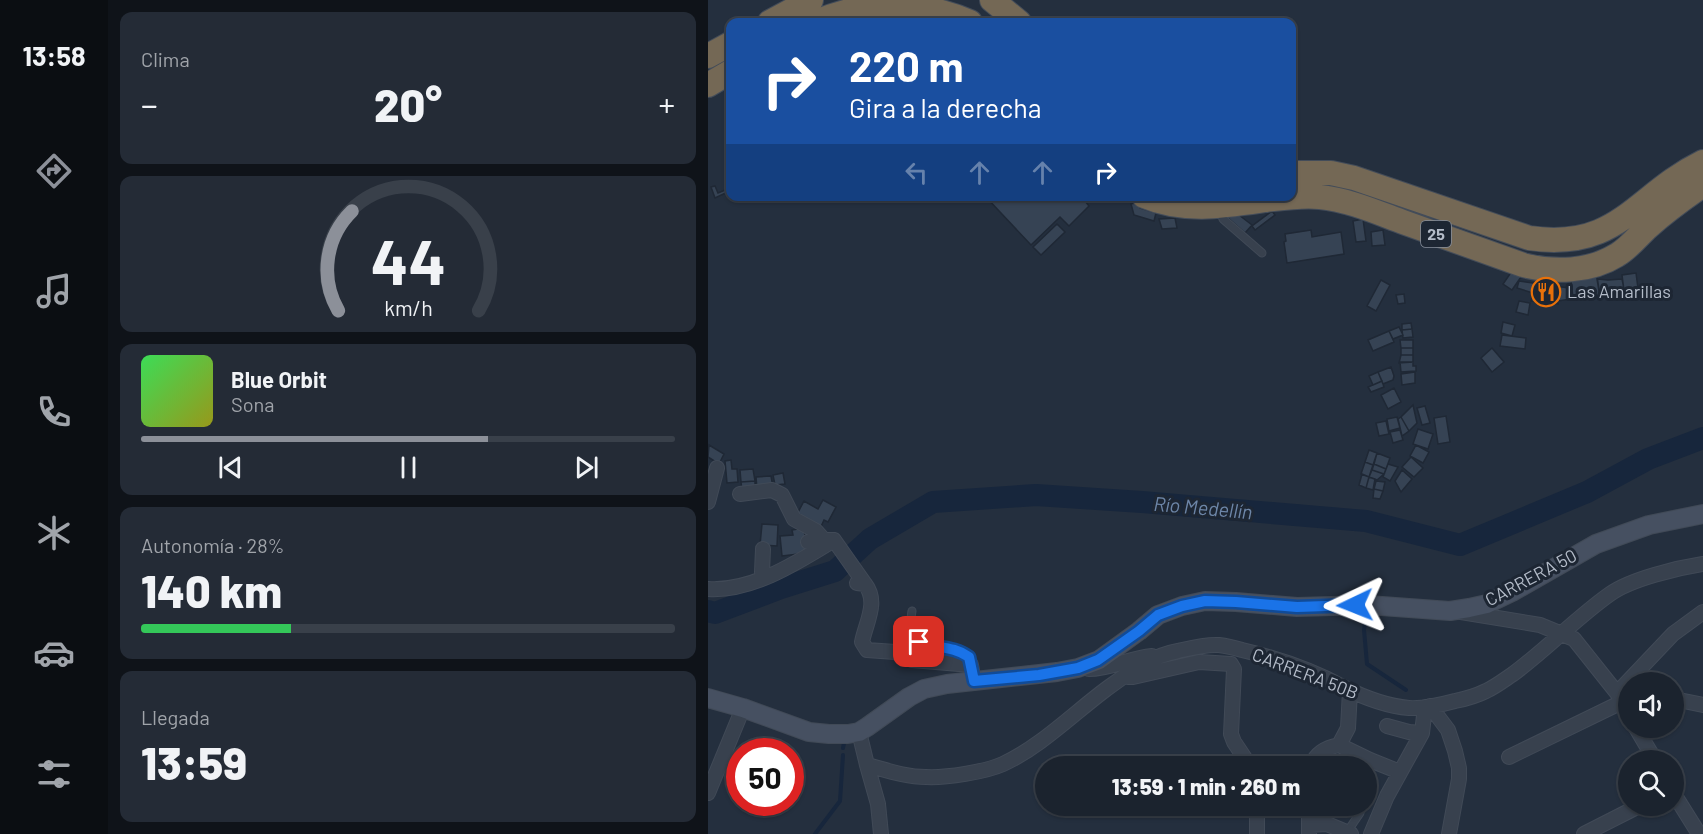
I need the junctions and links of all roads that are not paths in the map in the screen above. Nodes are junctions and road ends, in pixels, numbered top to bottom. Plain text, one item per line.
1 (811, 0) edge
2 (992, 0) edge
3 (777, 18) edge
4 (827, 18) edge
5 (961, 18) edge
6 (1014, 18) edge
7 (726, 46) edge
8 (708, 56) edge
9 (726, 74) edge
10 (708, 85) edge
11 (1703, 162) edge
12 (1296, 173) edge
13 (1703, 185) edge
14 (1296, 198) edge
15 (1156, 201) edge
16 (1259, 201) edge
17 (1218, 206) junction
18 (1262, 253) dead end
19 (717, 468) dead end
20 (740, 494) dead end
21 (708, 502) edge
22 (1703, 514) edge
23 (829, 540) junction
24 (808, 542) dead end
25 (763, 549) dead end
26 (1703, 564) edge
27 (764, 577) junction
28 (708, 589) edge
29 (1450, 610) junction
30 (912, 611) dead end
31 (1703, 612) edge
32 (1562, 633) junction
33 (1160, 655) junction
34 (1070, 670) junction
35 (1644, 672) edge
36 (972, 673) junction
37 (1124, 676) junction
38 (1350, 691) junction
39 (1618, 693) edge
40 (708, 698) edge
41 (1684, 701) edge
42 (1618, 702) edge
43 (1703, 705) edge
44 (1428, 706) junction
45 (743, 708) junction
46 (1388, 726) dead end
47 (859, 732) junction
48 (1422, 733) junction
49 (1339, 745) junction
50 (1243, 756) edge
51 (1316, 756) edge
52 (1509, 757) dead end
53 (867, 765) junction
54 (1400, 772) junction
55 (708, 793) edge
56 (1684, 810) edge
57 (1257, 816) edge
58 (1358, 816) edge
59 (1619, 816) edge
60 (1309, 829) edge
61 (1349, 833) edge
62 (881, 834) edge
63 (1257, 834) edge
64 (1371, 834) edge
65 (1449, 834) edge
66 (1584, 834) edge
67 (1699, 834) edge

1 - 3 highway
2 - 6 highway
4 - 5 highway
7 - 8 highway
9 - 10 highway
11 - 12 highway, 25
13 - 14 highway, 25
15 - 17 highway, 25
16 - 17 highway, 25
17 - 18 lane
19 - 21 street
20 - 23 street
22 - 29 main road, CARRERA 50
23 - 24 street
23 - 27 street
23 - 36 street
25 - 27 street
26 - 32 street, CARRERA 50B
27 - 28 street
29 - 32 street
29 - 34 main road, CARRERA 50
30 - 36 lane
31 - 35 street
32 - 39 street
32 - 44 street, CARRERA 50B
33 - 34 street
33 - 37 street, CARRERA 50B
33 - 38 street, CARRERA 50B
34 - 36 main road, CARRERA 50
36 - 47 main road, CARRERA 50
37 - 50 street
37 - 53 street, CARRERA 50B
38 - 44 street, CARRERA 50B
38 - 49 street
40 - 45 main road
41 - 43 street
42 - 52 street
44 - 48 street
44 - 65 street
45 - 47 main road
45 - 55 street
46 - 48 street
47 - 53 street
48 - 54 street
49 - 51 street
49 - 54 street
53 - 62 street
54 - 64 street
56 - 67 street
57 - 63 street
58 - 61 lane
59 - 66 street
60 - 61 street

